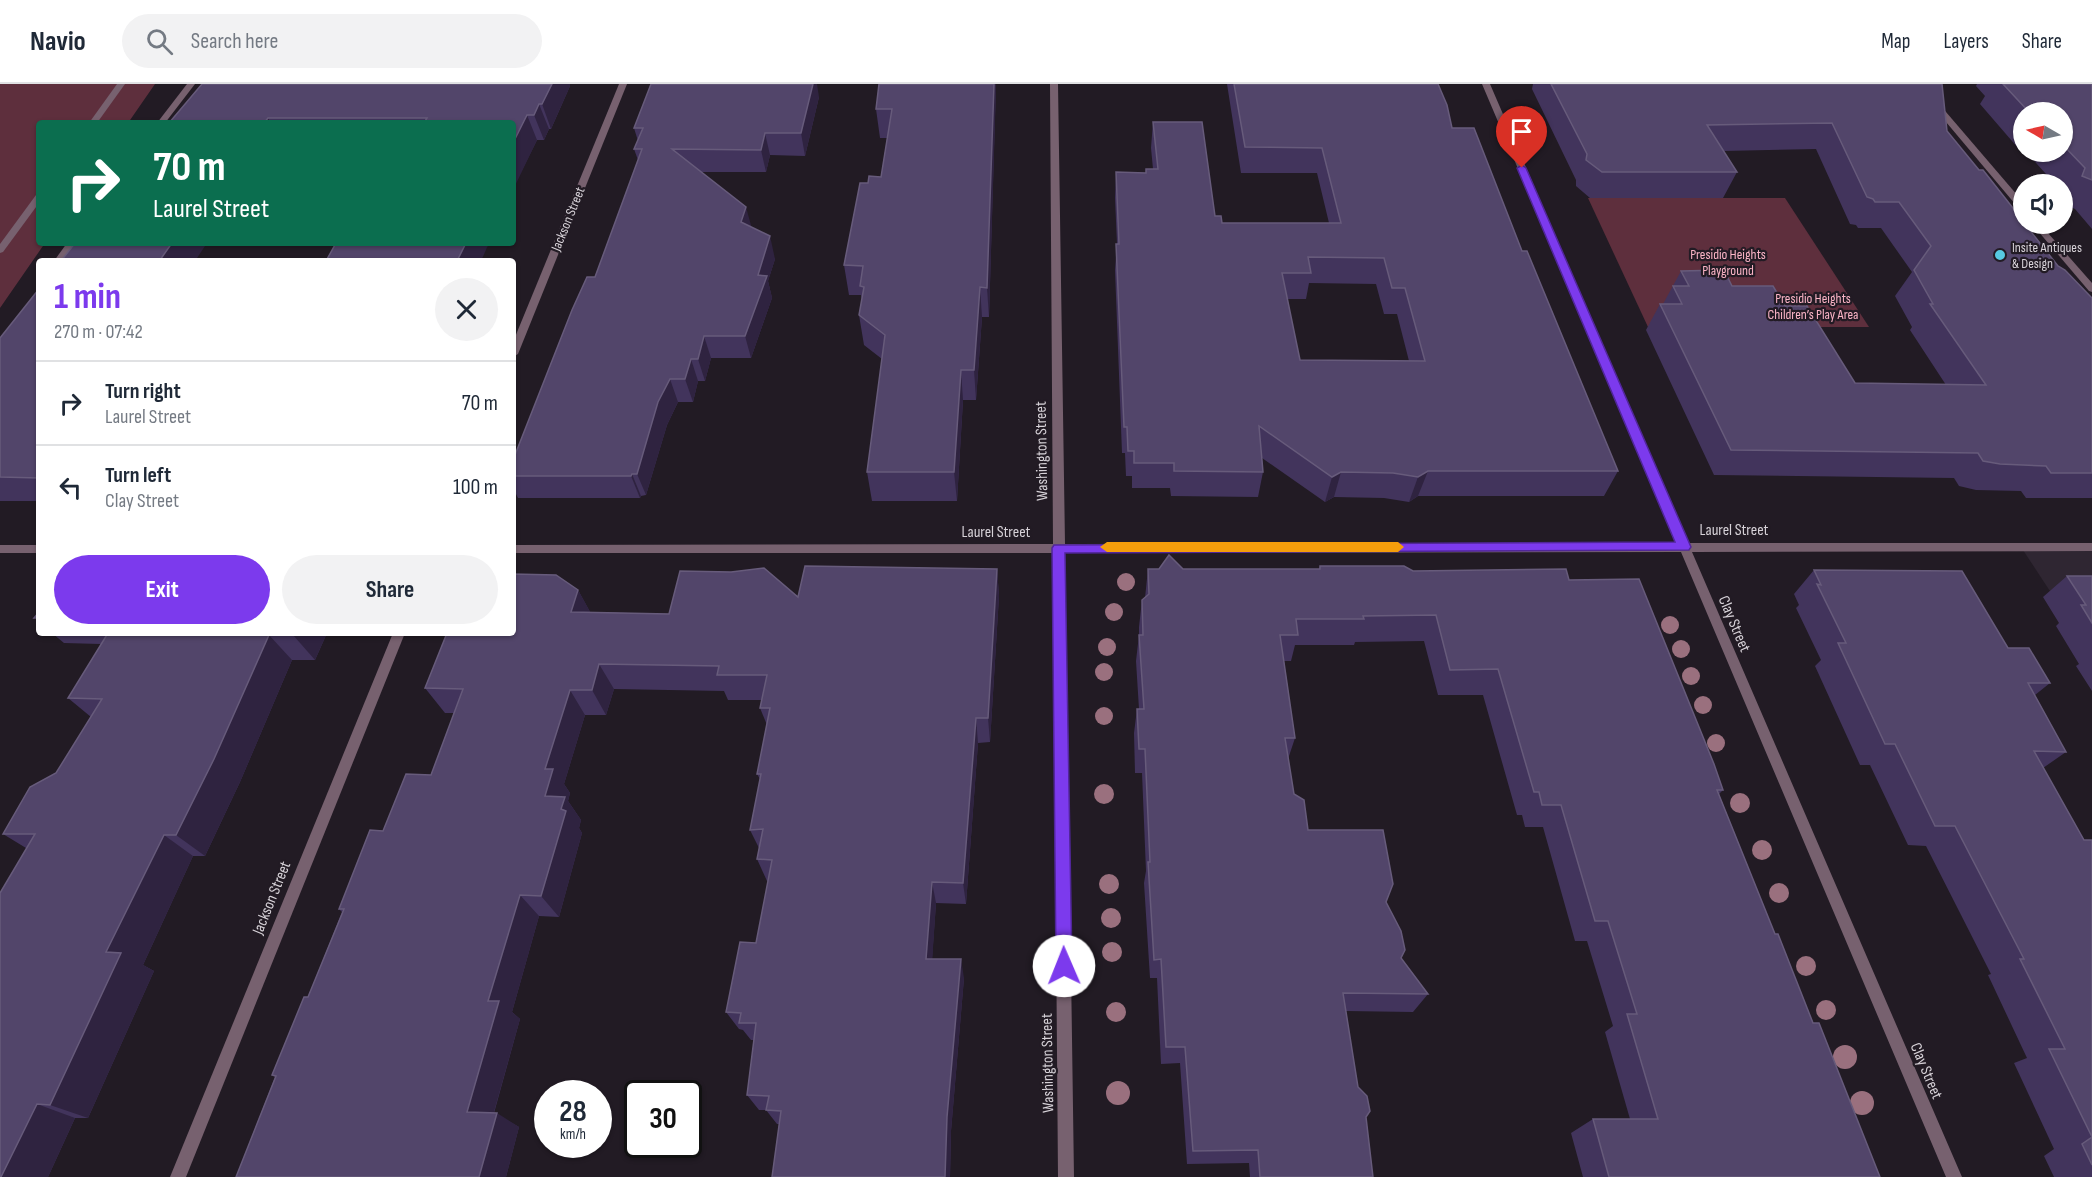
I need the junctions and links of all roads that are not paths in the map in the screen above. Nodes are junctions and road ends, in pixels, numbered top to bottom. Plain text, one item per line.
1 (121, 84) edge
2 (191, 84) edge
3 (623, 84) edge
4 (1054, 84) edge
5 (1486, 84) edge
6 (1918, 84) edge
7 (95, 120) edge
8 (163, 120) edge
9 (2013, 195) edge
10 (36, 201) edge
11 (2045, 234) edge
12 (0, 250) edge
13 (2092, 289) edge
14 (516, 347) edge
15 (1684, 547) junction
16 (2092, 547) edge
17 (1059, 548) junction
18 (0, 549) edge
19 (36, 549) edge
20 (516, 549) edge
21 (398, 636) edge
22 (178, 1177) edge
23 (1066, 1177) edge
24 (1954, 1177) edge

1 - 7 street
2 - 8 street
3 - 14 street, Jackson Street
4 - 17 street, Washington Street
5 - 15 street, Clay Street
6 - 9 street
10 - 12 street
11 - 13 street
15 - 16 street, Laurel Street
15 - 17 street, Laurel Street
15 - 24 street, Clay Street
17 - 20 street, Laurel Street
17 - 23 street, Washington Street
18 - 19 street
21 - 22 street, Jackson Street

